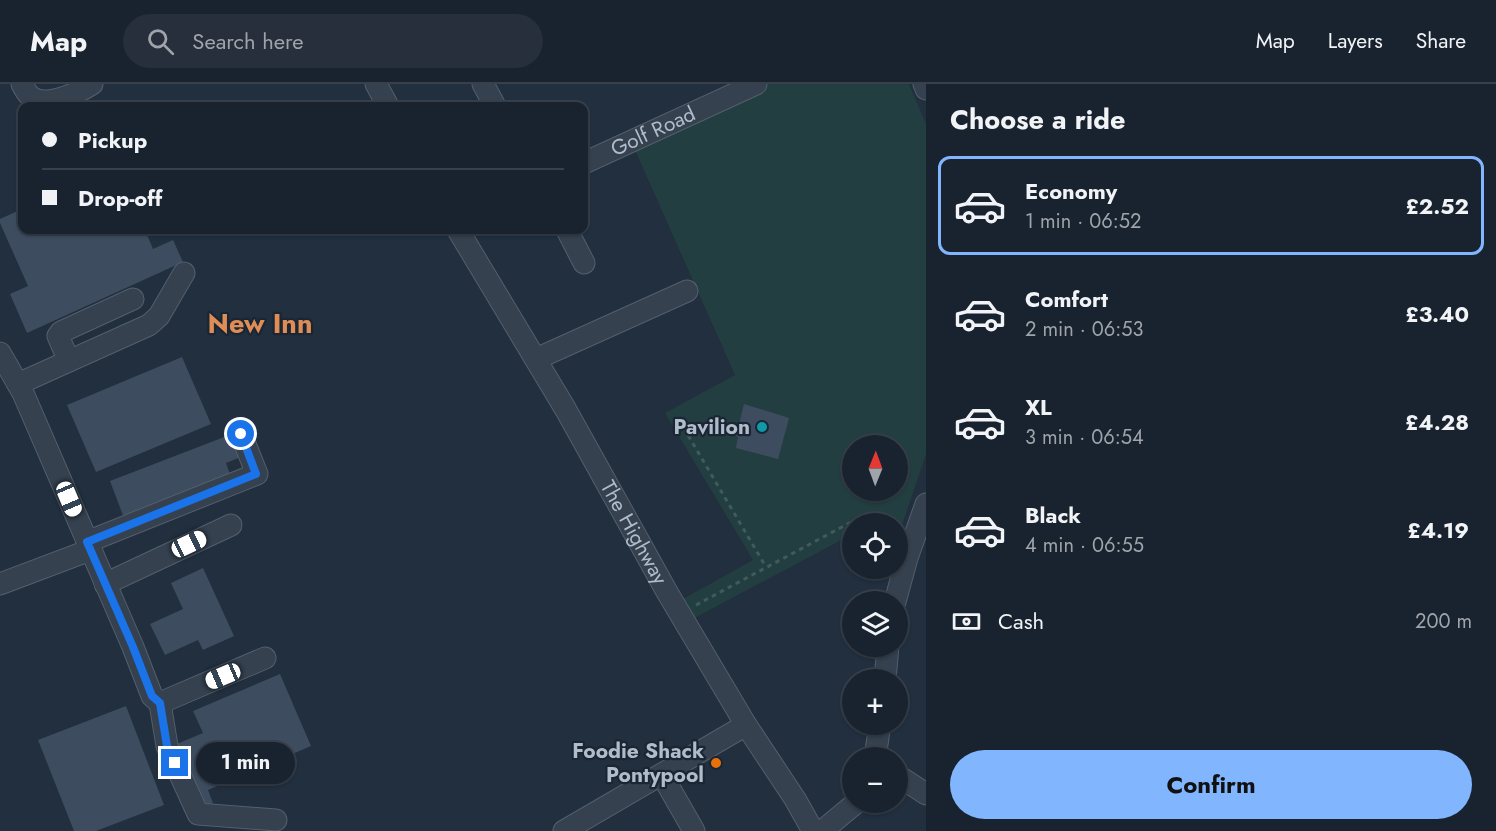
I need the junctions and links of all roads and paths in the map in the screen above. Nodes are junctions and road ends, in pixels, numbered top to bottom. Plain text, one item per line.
1 (22, 84) edge
2 (92, 84) edge
3 (376, 84) edge
4 (756, 84) edge
5 (924, 84) edge
6 (926, 89) edge
7 (386, 102) edge
8 (588, 161) edge
9 (462, 234) edge
10 (569, 234) edge
11 (584, 263) dead end
12 (184, 273) dead end
13 (687, 291) dead end
14 (133, 299) dead end
15 (0, 353) edge
16 (536, 359) junction
17 (69, 361) junction
18 (21, 388) junction
19 (679, 420) dead end
20 (241, 434) dead end
21 (926, 504) edge
22 (231, 525) dead end
23 (842, 527) edge
24 (89, 546) junction
25 (766, 567) junction
26 (0, 584) edge
27 (105, 584) junction
28 (898, 591) edge
29 (680, 613) junction
30 (265, 658) dead end
31 (160, 703) junction
32 (746, 725) junction
33 (662, 775) junction
34 (908, 783) edge
35 (926, 794) edge
36 (844, 813) edge
37 (276, 820) dead end
38 (564, 831) edge
39 (694, 831) edge
40 (813, 831) edge
41 (822, 831) edge

1 - 2 street
3 - 7 street
4 - 8 street, Golf Road
5 - 6 street
9 - 16 street, The Highway
10 - 11 street
12 - 17 street
13 - 16 street
14 - 17 street
15 - 18 street
16 - 29 street, The Highway
17 - 18 street
18 - 24 street
19 - 25 path
20 - 24 street
21 - 28 street
22 - 27 street
23 - 25 path
24 - 26 street
24 - 27 street
25 - 29 path
27 - 31 street
29 - 32 street, The Highway
30 - 31 street
31 - 37 street
32 - 33 street
32 - 40 street, The Highway
33 - 38 street
33 - 39 street
34 - 35 street
36 - 41 street

